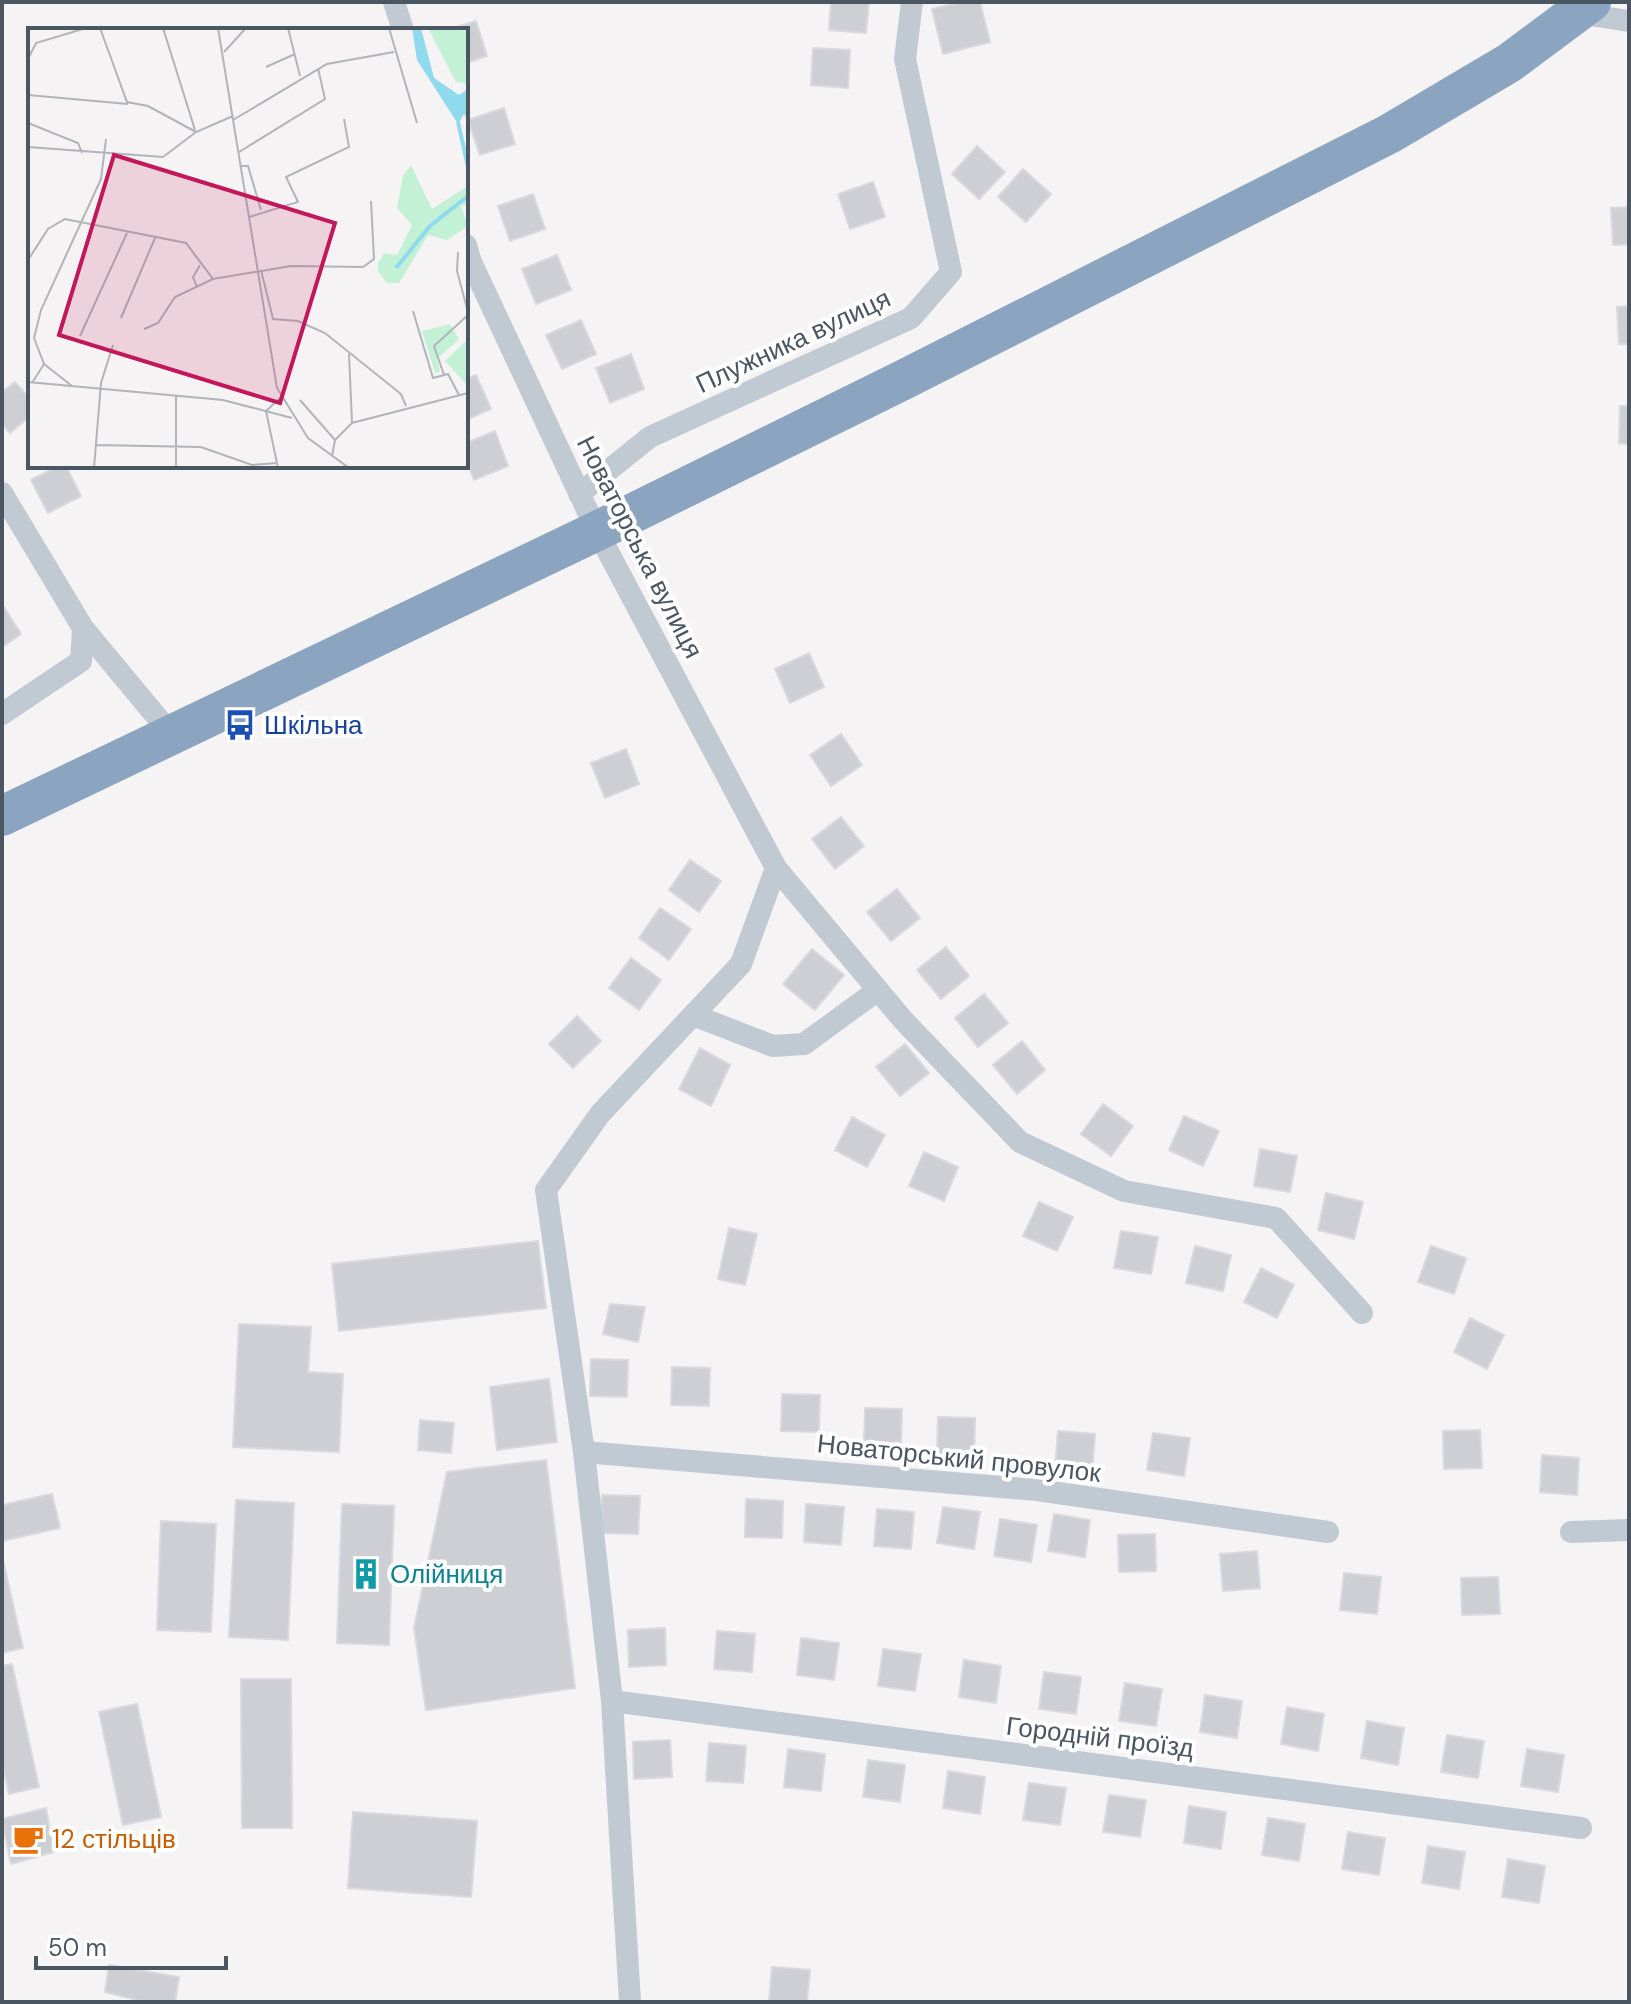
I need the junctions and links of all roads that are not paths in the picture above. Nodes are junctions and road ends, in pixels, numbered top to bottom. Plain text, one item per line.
1 (394, 2) edge
2 (912, 2) edge
3 (1584, 8) edge
4 (1629, 21) edge
5 (402, 28) edge
6 (468, 252) edge
7 (2, 493) edge
8 (579, 494) junction
9 (597, 531) junction
10 (83, 628) junction
11 (2, 714) edge
12 (171, 734) junction
13 (2, 816) edge
14 (776, 868) junction
15 (878, 990) junction
16 (693, 1015) junction
17 (1362, 1313) dead end
18 (584, 1452) junction
19 (1629, 1530) edge
20 (1328, 1532) dead end
21 (1571, 1532) dead end
22 (612, 1701) junction
23 (1581, 1828) dead end
24 (630, 2002) edge

1 - 5 street
2 - 8 street, Плужника вулиця
3 - 4 street
3 - 9 highway
6 - 8 street, Новаторська вулиця
7 - 10 street
8 - 9 street, Новаторська вулиця
9 - 12 highway
9 - 14 street, Новаторська вулиця
10 - 11 street
10 - 12 street
12 - 13 highway
14 - 15 street, Новаторська вулиця
14 - 16 street
15 - 16 street
15 - 17 street, Новаторська вулиця
16 - 18 street
18 - 20 street, Новаторський провулок
18 - 22 street
19 - 21 street
22 - 23 street, Городній проїзд
22 - 24 street

